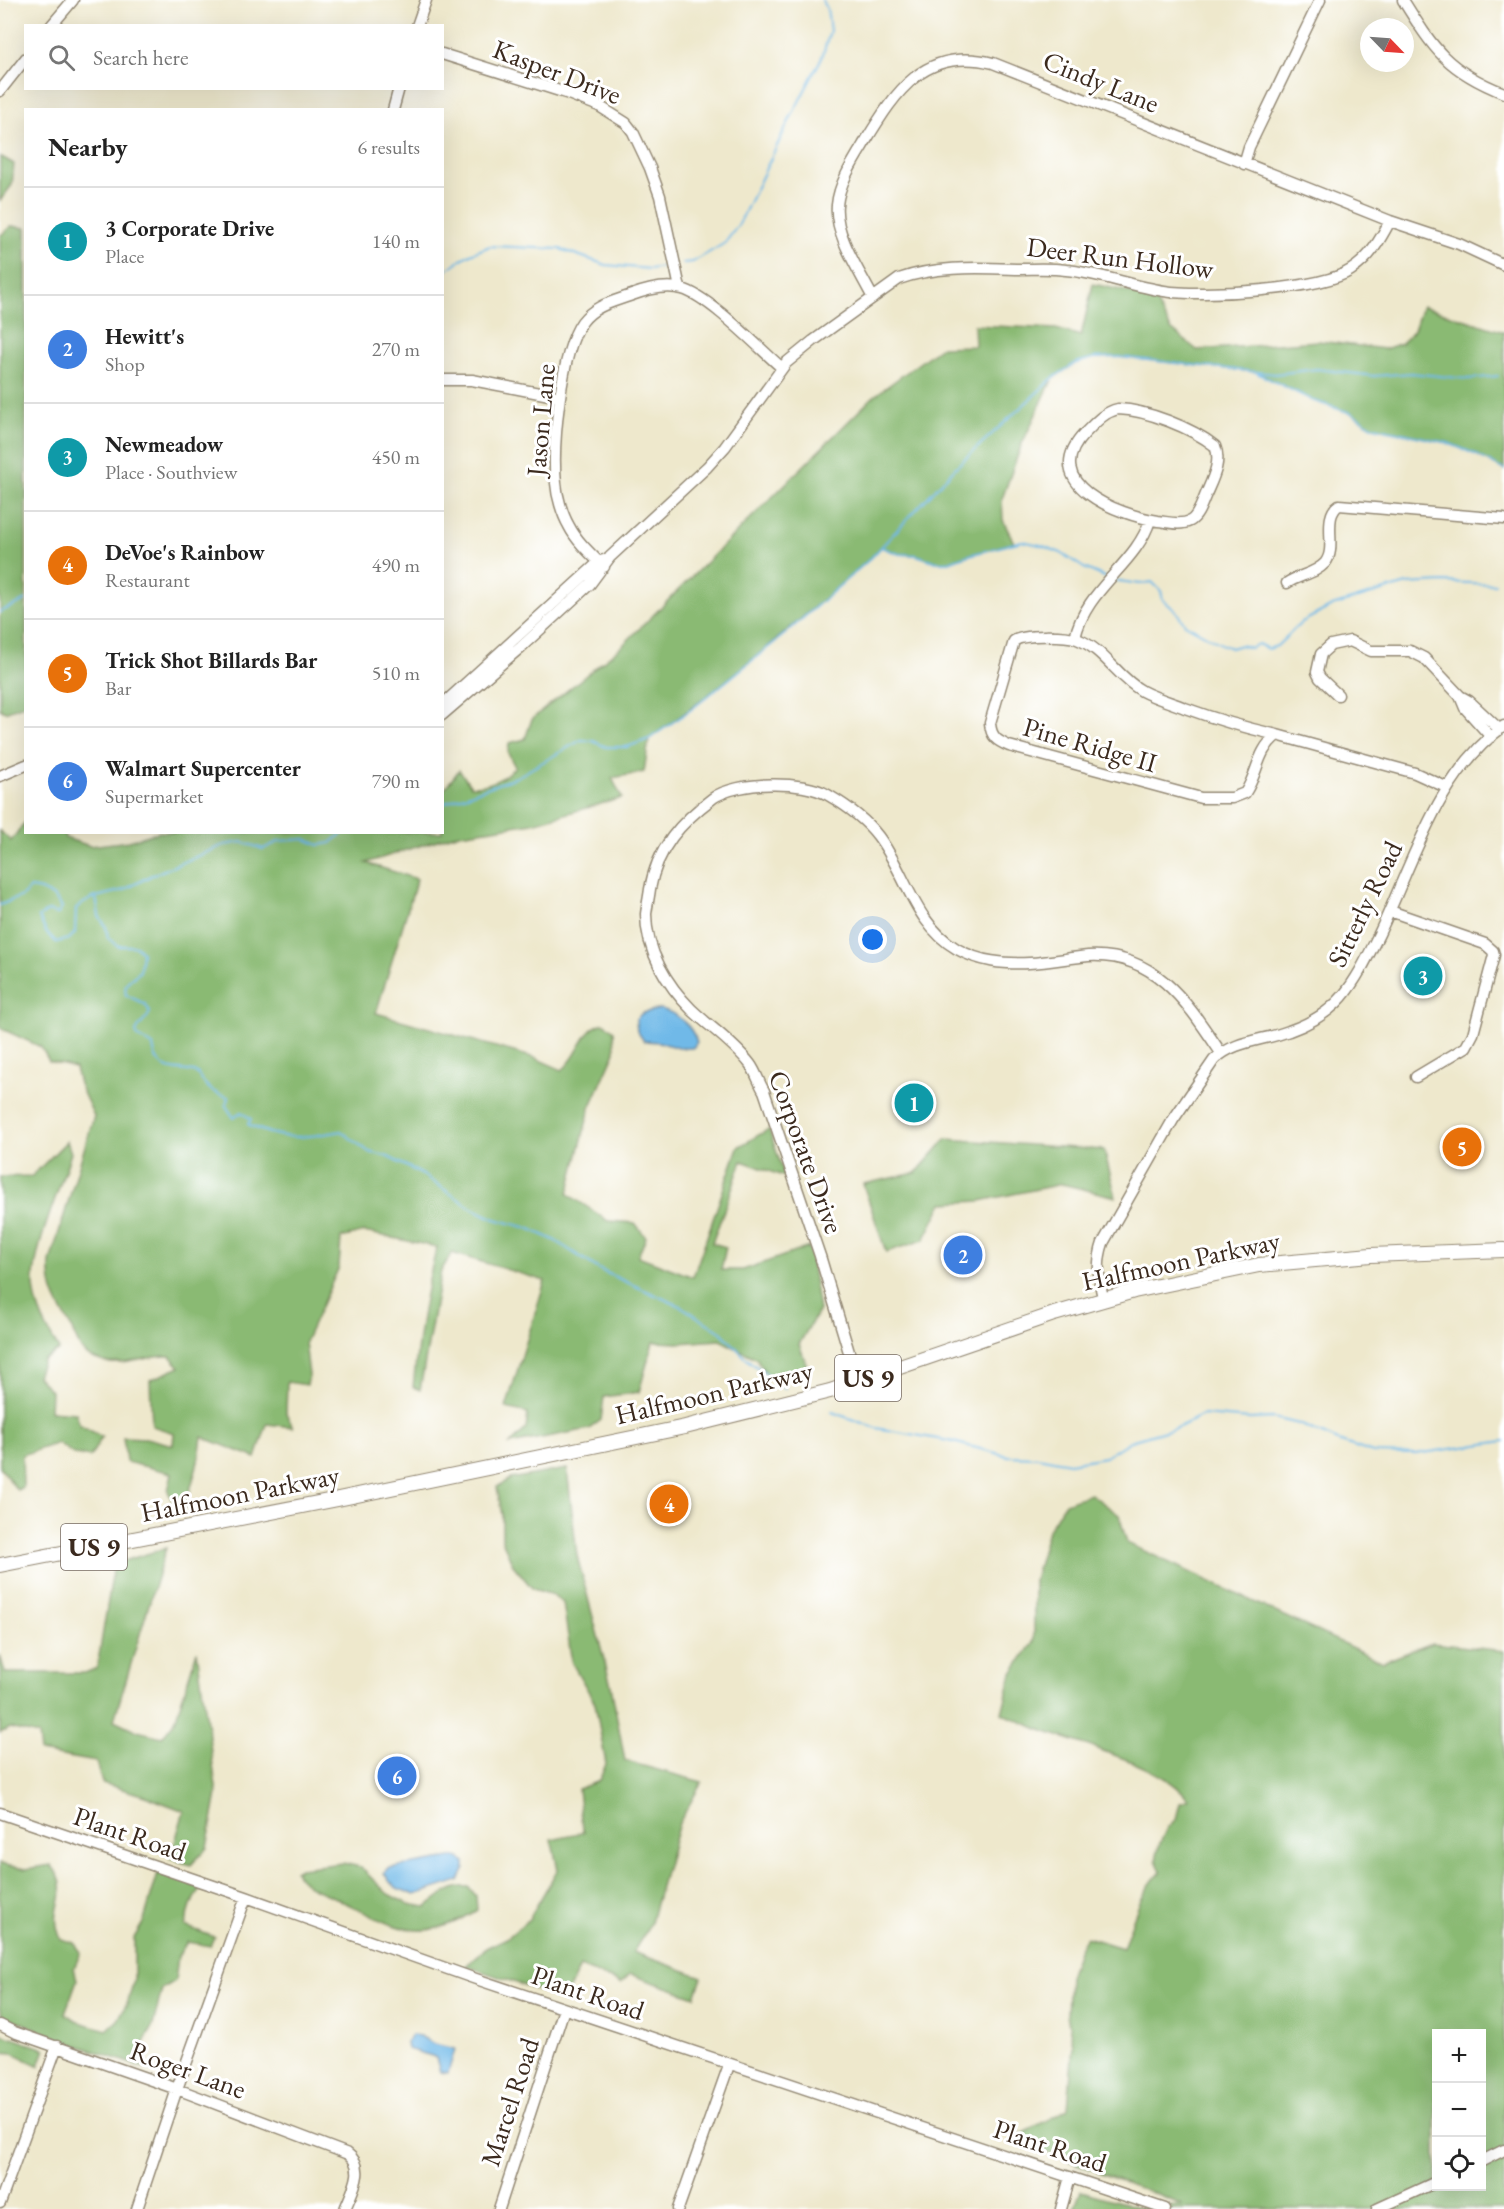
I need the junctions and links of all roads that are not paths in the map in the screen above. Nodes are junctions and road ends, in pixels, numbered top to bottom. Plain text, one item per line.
1 (73, 0) edge
2 (426, 0) edge
3 (1320, 0) edge
4 (1403, 0) edge
5 (53, 24) edge
6 (418, 24) edge
7 (444, 55) edge
8 (24, 61) edge
9 (398, 90) edge
10 (0, 91) edge
11 (1504, 93) edge
12 (394, 108) edge
13 (1244, 164) junction
14 (1390, 221) junction
15 (1504, 265) edge
16 (681, 288) junction
17 (873, 298) junction
18 (782, 368) junction
19 (444, 380) edge
20 (560, 397) junction
21 (1504, 519) edge
22 (1150, 520) junction
23 (602, 565) junction
24 (1287, 583) dead end
25 (526, 636) junction
26 (1075, 638) junction
27 (1338, 695) dead end
28 (1460, 696) junction
29 (444, 703) edge
30 (444, 713) edge
31 (1502, 727) edge
32 (1277, 735) junction
33 (1491, 737) junction
34 (24, 766) edge
35 (0, 776) edge
36 (1448, 788) junction
37 (1390, 911) junction
38 (1221, 1053) junction
39 (1416, 1077) dead end
40 (1504, 1250) edge
41 (1104, 1300) junction
42 (858, 1382) junction
43 (0, 1565) edge
44 (0, 1813) edge
45 (246, 1897) junction
46 (564, 2009) junction
47 (0, 2025) edge
48 (57, 2046) junction
49 (729, 2065) junction
50 (177, 2089) junction
51 (1504, 2150) edge
52 (1486, 2159) edge
53 (1070, 2177) junction
54 (1432, 2184) edge
55 (0, 2203) edge
56 (137, 2209) edge
57 (345, 2209) edge
58 (499, 2209) edge
59 (678, 2209) edge
60 (1060, 2209) edge
61 (1165, 2209) edge
62 (1377, 2209) edge

1 - 5 street
2 - 6 street
3 - 13 street
4 - 11 street
7 - 16 street, Kasper Drive
8 - 10 street
9 - 12 street
13 - 14 street, Cindy Lane
13 - 17 street, Cindy Lane
14 - 15 street, Cindy Lane
14 - 17 street, Deer Run Hollow
16 - 18 street
16 - 20 street, Jason Lane
17 - 18 street, Deer Run Hollow
18 - 23 street, Deer Run Hollow
19 - 20 street
20 - 23 street, Jason Lane
21 - 24 street
22 - 22 street
22 - 26 street
23 - 25 street, Deer Run Hollow
25 - 29 street, Deer Run Hollow
25 - 30 street, Deer Run Hollow
26 - 32 street
26 - 32 street, Pine Ridge II
27 - 28 street
28 - 31 street
28 - 33 street
31 - 33 street, Sitterly Road
32 - 36 street
33 - 36 street, Sitterly Road
34 - 35 street
36 - 37 street, Sitterly Road
37 - 38 street, Sitterly Road
37 - 39 street
38 - 41 street
38 - 42 street, Corporate Drive
40 - 41 main road, Halfmoon Parkway / US 9
41 - 42 main road, Halfmoon Parkway / US 9
42 - 43 main road, Halfmoon Parkway / US 9
44 - 45 street, Plant Road
45 - 46 street, Plant Road
45 - 50 street
46 - 49 street, Plant Road
46 - 58 street, Marcel Road
47 - 48 street, Roger Lane
48 - 50 street, Roger Lane
48 - 55 street
49 - 53 street, Plant Road
49 - 59 street
50 - 56 street
50 - 57 street, Roger Lane
51 - 52 street
53 - 60 street
53 - 61 street, Plant Road
54 - 62 street

